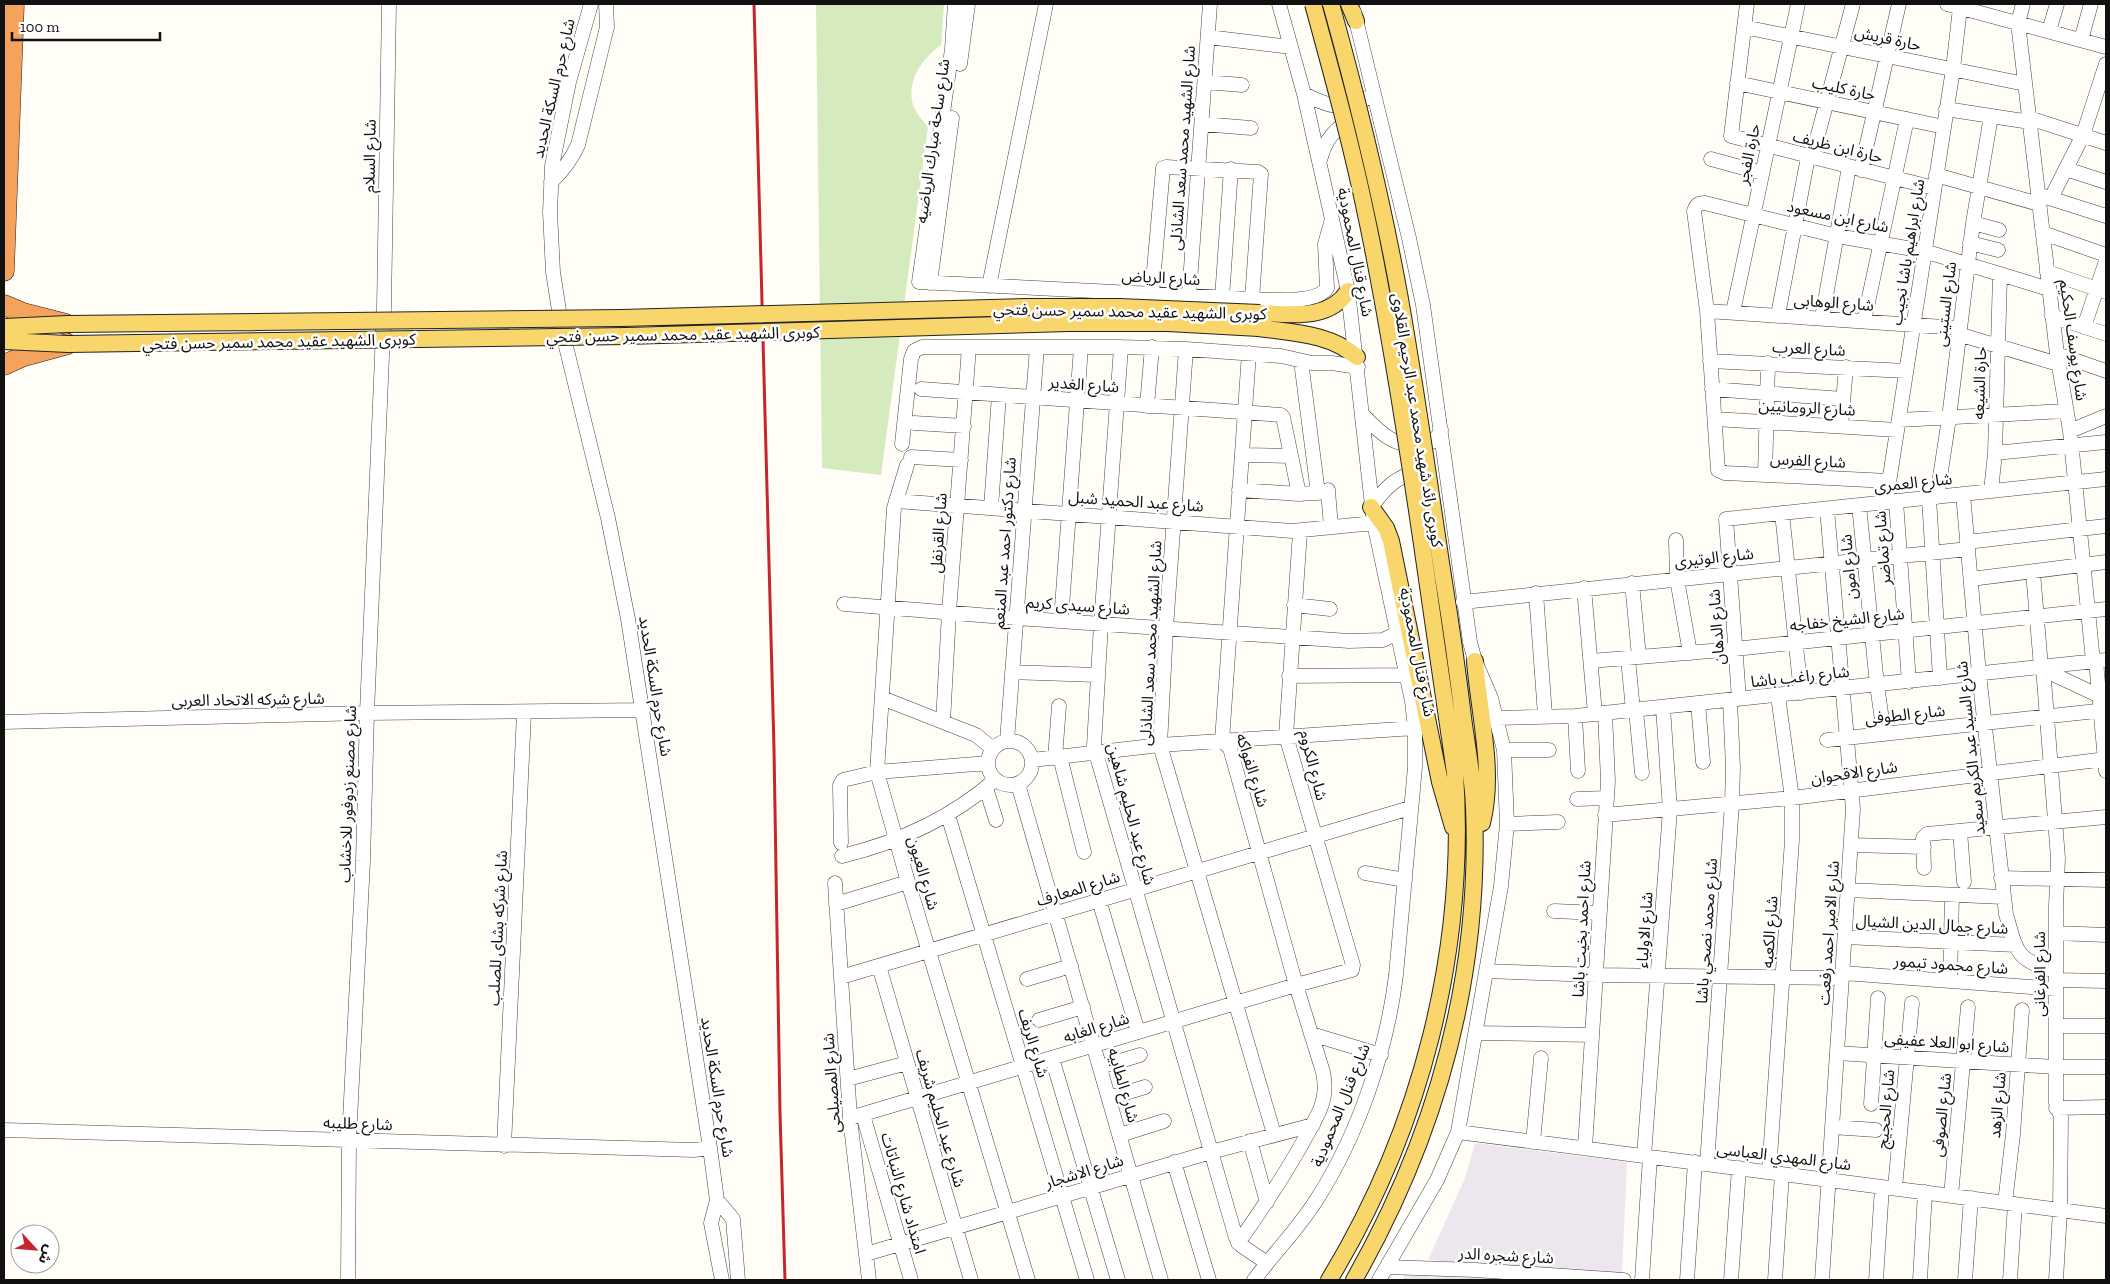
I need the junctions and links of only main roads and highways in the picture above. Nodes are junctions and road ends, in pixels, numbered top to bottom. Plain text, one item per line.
1 (14, 4) edge
2 (1314, 4) edge
3 (1331, 4) edge
4 (1350, 4) edge
5 (1356, 21) road end
6 (4, 271) edge
7 (1348, 291) road end
8 (4, 305) edge
9 (1257, 313) junction
10 (68, 324) junction
11 (4, 328) edge
12 (4, 341) edge
13 (68, 344) junction
14 (1357, 362) road end
15 (4, 365) edge
16 (1373, 515) road end
17 (1435, 577) junction
18 (1475, 661) road end
19 (1457, 836) junction
20 (1475, 842) junction
21 (1329, 1280) edge
22 (1354, 1280) edge

1 - 6 highway
2 - 17 main road, كوبرى رائد شهيد محمد عبد الرحيم القلاوى, bridge
3 - 17 main road, كوبرى رائد شهيد محمد عبد الرحيم القلاوى, bridge
4 - 5 main road
7 - 9 main road, كوبرى الشهيد عقيد محمد سمير حسن فتحي
8 - 10 highway, bridge
9 - 10 main road, كوبرى الشهيد عقيد محمد سمير حسن فتحي, bridge
9 - 13 main road, كوبرى الشهيد عقيد محمد سمير حسن فتحي, bridge
9 - 14 main road, كوبرى الشهيد عقيد محمد سمير حسن فتحي
10 - 11 main road, كوبرى الشهيد عقيد محمد سمير حسن فتحي, bridge
12 - 13 main road, كوبرى الشهيد عقيد محمد سمير حسن فتحي, bridge
13 - 15 highway
16 - 19 main road
17 - 19 main road, كوبرى رائد شهيد محمد عبد الرحيم القلاوى
17 - 20 main road, كوبرى رائد شهيد محمد عبد الرحيم القلاوى
18 - 20 main road
19 - 21 main road, كوبرى رائد شهيد محمد عبد الرحيم القلاوى
20 - 22 main road

